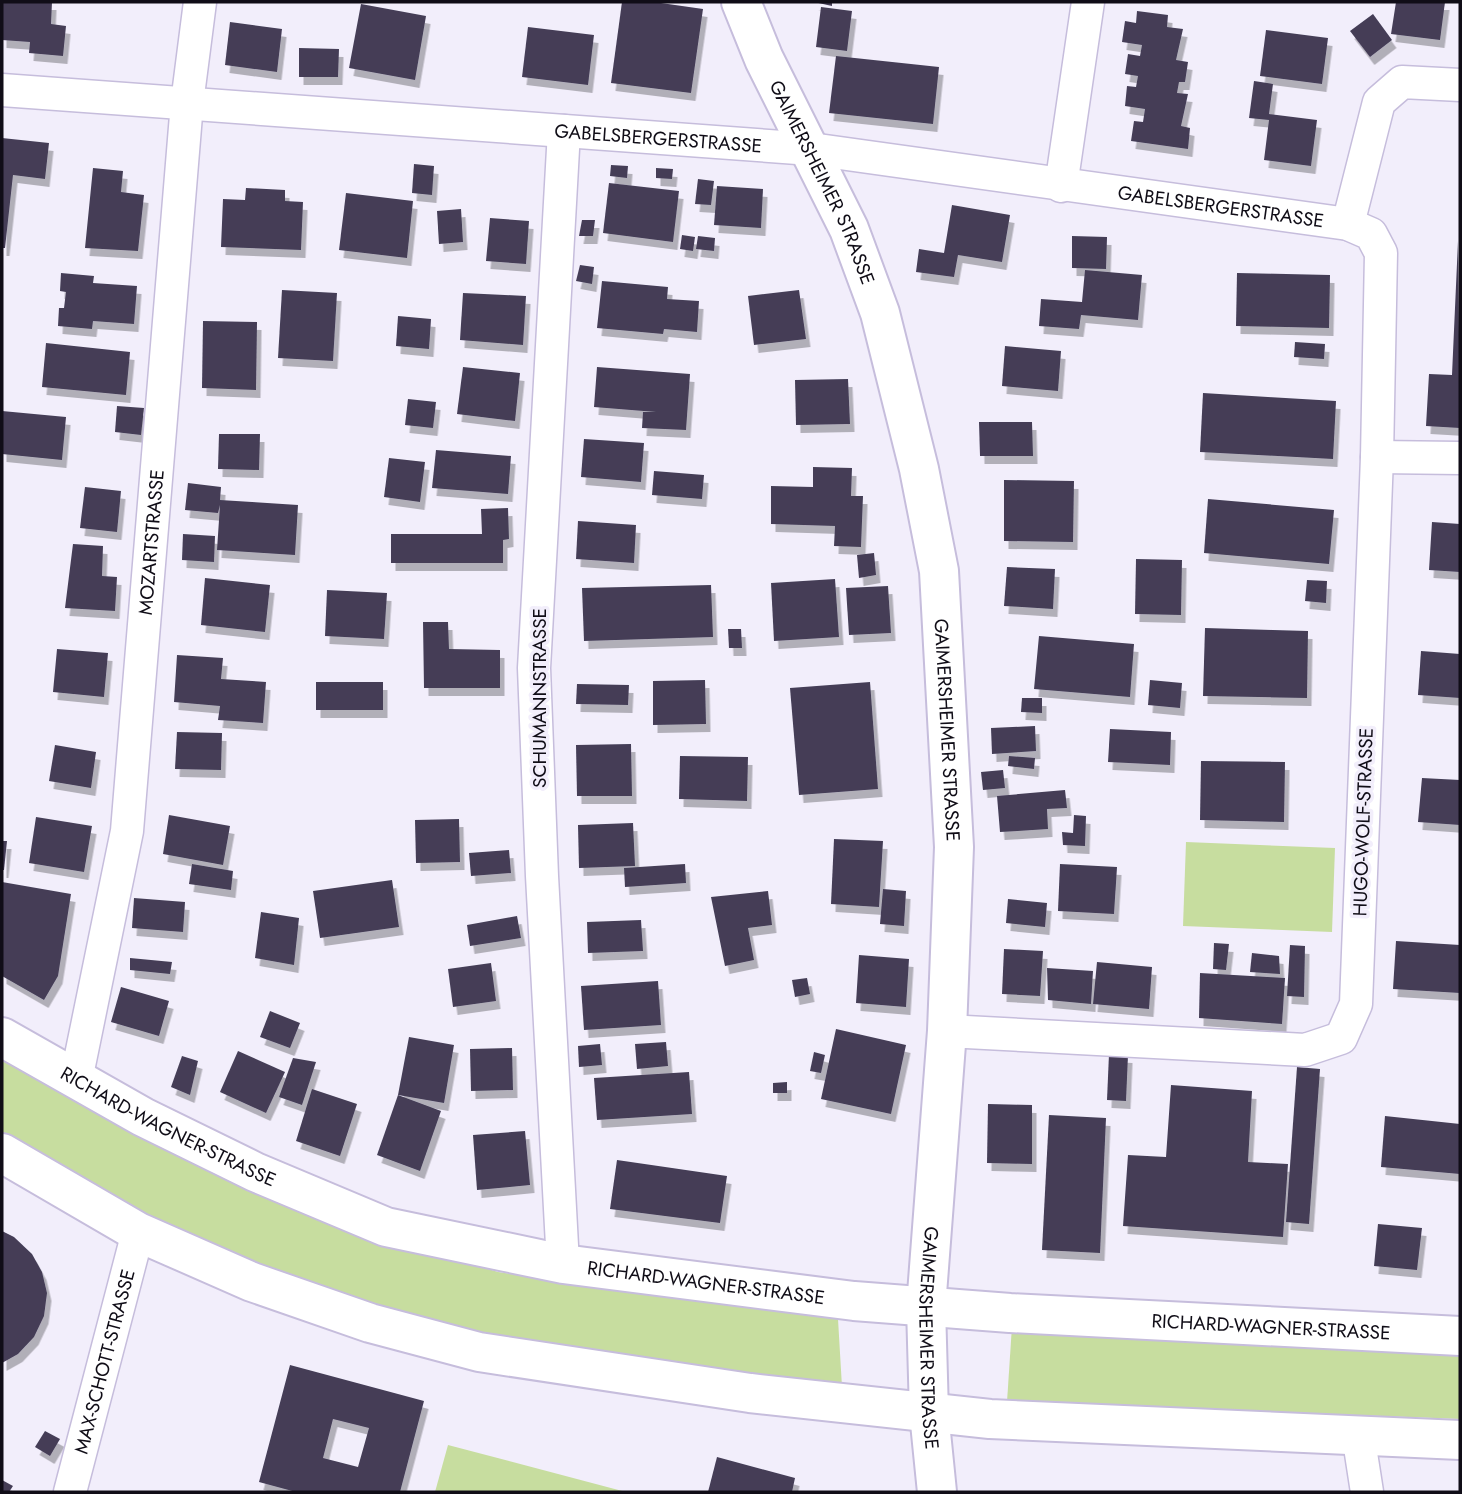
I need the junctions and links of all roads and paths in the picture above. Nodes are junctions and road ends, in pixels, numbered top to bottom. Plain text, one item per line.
1 (200, 2) edge
2 (741, 2) edge
3 (1088, 2) edge
4 (1460, 85) edge
5 (2, 90) edge
6 (187, 103) junction
7 (564, 131) junction
8 (811, 149) junction
9 (1061, 186) junction
10 (1348, 224) junction
11 (1377, 457) junction
12 (1460, 458) edge
13 (947, 1031) junction
14 (2, 1037) edge
15 (76, 1080) junction
16 (2, 1153) edge
17 (138, 1232) junction
18 (563, 1264) junction
19 (926, 1307) junction
20 (1460, 1336) edge
21 (929, 1413) junction
22 (1358, 1434) junction
23 (1460, 1440) edge
24 (71, 1492) edge
25 (937, 1492) edge
26 (1367, 1492) edge

1 - 6 street, MOZARTSTRASSE
2 - 8 main road, GAIMERSHEIMER STRASSE
3 - 9 street
4 - 10 street, GABELSBERGERSTRASSE
5 - 6 street, GABELSBERGERSTRASSE
6 - 7 street, GABELSBERGERSTRASSE
6 - 15 street, MOZARTSTRASSE
7 - 8 street, GABELSBERGERSTRASSE
7 - 18 street, SCHUMANNSTRASSE
8 - 9 street, GABELSBERGERSTRASSE
8 - 13 main road, GAIMERSHEIMER STRASSE
9 - 10 street, GABELSBERGERSTRASSE
10 - 11 street, HUGO-WOLF-STRASSE
11 - 12 street
11 - 13 street, HUGO-WOLF-STRASSE
13 - 19 main road, GAIMERSHEIMER STRASSE
14 - 15 main road, RICHARD-WAGNER-STRASSE
15 - 18 main road, RICHARD-WAGNER-STRASSE
16 - 17 main road
17 - 21 main road
17 - 24 street, MAX-SCHOTT-STRASSE
18 - 19 main road, RICHARD-WAGNER-STRASSE
19 - 20 main road, RICHARD-WAGNER-STRASSE
19 - 21 main road, GAIMERSHEIMER STRASSE
21 - 22 main road
21 - 25 main road, GAIMERSHEIMER STRASSE
22 - 23 main road
22 - 26 street

